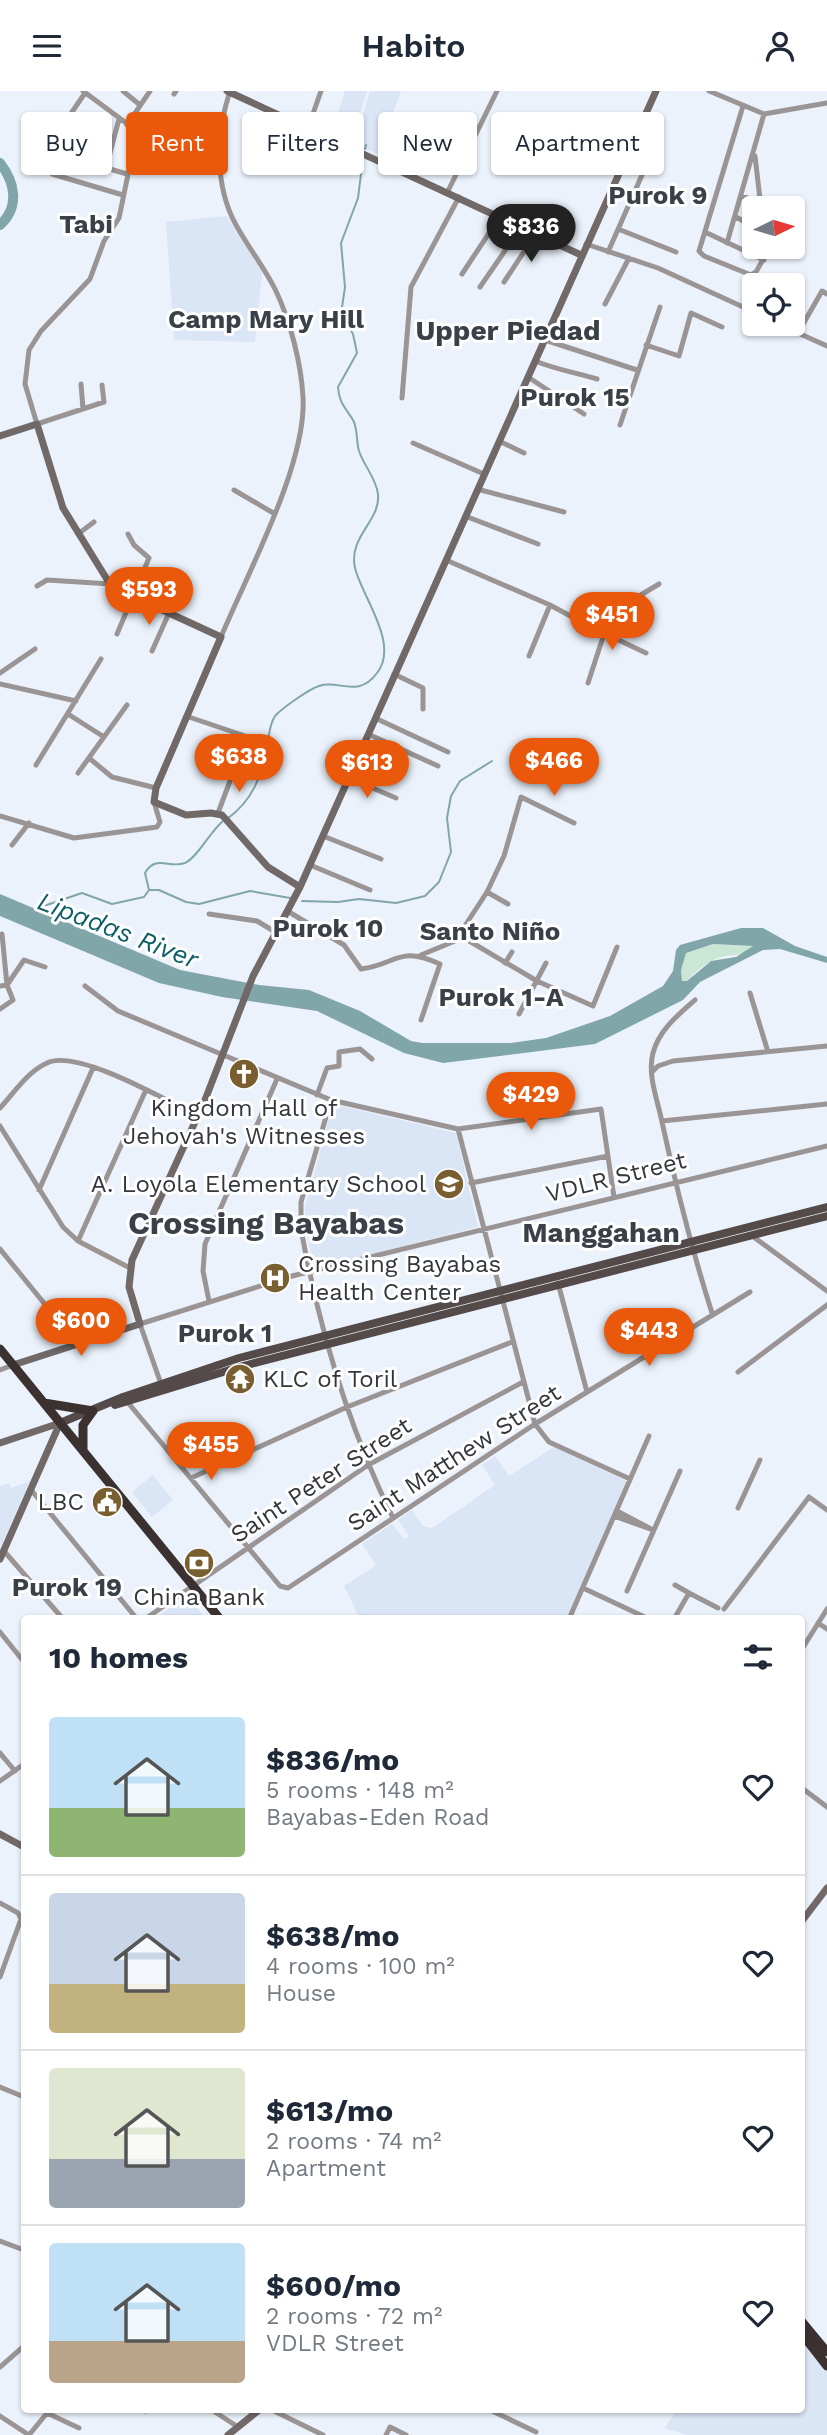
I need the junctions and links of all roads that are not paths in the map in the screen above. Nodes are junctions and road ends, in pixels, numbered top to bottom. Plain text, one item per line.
1 (95, 91) edge
2 (123, 91) edge
3 (150, 91) edge
4 (321, 91) edge
5 (497, 91) edge
6 (656, 91) edge
7 (710, 91) edge
8 (229, 92) edge
9 (86, 93) edge
10 (827, 103) edge
11 (141, 105) junction
12 (743, 106) junction
13 (72, 112) edge
14 (136, 112) edge
15 (224, 112) edge
16 (273, 112) edge
17 (314, 112) edge
18 (764, 114) junction
19 (119, 119) junction
20 (126, 124) edge
21 (112, 146) edge
22 (754, 150) junction
23 (364, 153) edge
24 (53, 175) edge
25 (128, 175) edge
26 (223, 175) edge
27 (642, 175) edge
28 (448, 191) junction
29 (123, 195) junction
30 (459, 196) junction
31 (742, 196) joint
32 (760, 196) edge
33 (501, 215) junction
34 (736, 217) junction
35 (742, 220) edge
36 (522, 225) junction
37 (618, 229) junction
38 (537, 232) junction
39 (705, 232) junction
40 (727, 243) junction
41 (586, 244) junction
42 (608, 251) junction
43 (676, 252) dead end
44 (581, 255) junction
45 (629, 258) junction
46 (764, 260) joint
47 (462, 274) dead end
48 (504, 282) dead end
49 (480, 287) dead end
50 (827, 294) edge
51 (606, 304) dead end
52 (742, 306) edge
53 (660, 307) dead end
54 (805, 321) edge
55 (722, 327) dead end
56 (805, 336) edge
57 (545, 339) junction
58 (646, 345) junction
59 (827, 346) edge
60 (535, 361) junction
61 (637, 370) junction
62 (528, 377) junction
63 (597, 379) dead end
64 (81, 384) dead end
65 (102, 385) dead end
66 (402, 398) dead end
67 (82, 409) junction
68 (584, 414) dead end
69 (37, 424) junction
70 (620, 425) dead end
71 (0, 436) edge
72 (499, 441) junction
73 (413, 443) dead end
74 (524, 453) dead end
75 (484, 474) junction
76 (477, 489) junction
77 (234, 490) dead end
78 (564, 512) dead end
79 (275, 514) junction
80 (465, 516) junction
81 (94, 522) dead end
82 (78, 534) junction
83 (128, 534) dead end
84 (538, 544) dead end
85 (446, 560) junction
86 (111, 584) junction
87 (659, 584) dead end
88 (37, 586) dead end
89 (133, 597) junction
90 (550, 605) junction
91 (169, 613) junction
92 (589, 626) junction
93 (117, 634) dead end
94 (604, 634) junction
95 (221, 637) junction
96 (35, 649) dead end
97 (152, 651) dead end
98 (646, 653) dead end
99 (529, 656) dead end
100 (101, 659) dead end
101 (1, 670) edge
102 (394, 674) junction
103 (588, 683) dead end
104 (0, 684) edge
105 (76, 701) junction
106 (127, 705) dead end
107 (423, 709) dead end
108 (68, 714) junction
109 (186, 716) junction
110 (375, 718) junction
111 (368, 734) junction
112 (104, 737) junction
113 (248, 737) dead end
114 (448, 752) dead end
115 (89, 758) junction
116 (36, 765) dead end
117 (236, 765) dead end
118 (438, 766) dead end
119 (78, 773) dead end
120 (349, 778) junction
121 (156, 788) junction
122 (396, 798) dead end
123 (154, 802) junction
124 (0, 816) edge
125 (223, 817) junction
126 (29, 823) junction
127 (574, 823) dead end
128 (323, 835) junction
129 (12, 845) dead end
130 (382, 859) dead end
131 (310, 865) junction
132 (300, 887) junction
133 (370, 890) dead end
134 (487, 892) junction
135 (508, 904) dead end
136 (289, 912) junction
137 (209, 914) dead end
138 (277, 933) junction
139 (2, 934) dead end
140 (459, 935) junction
141 (617, 947) dead end
142 (512, 952) dead end
143 (421, 955) junction
144 (505, 963) junction
145 (546, 963) dead end
146 (44, 967) dead end
147 (537, 981) junction
148 (7, 985) junction
149 (0, 986) edge
150 (85, 986) dead end
151 (750, 993) dead end
152 (695, 1000) dead end
153 (0, 1009) edge
154 (519, 1014) dead end
155 (421, 1020) dead end
156 (827, 1046) edge
157 (768, 1052) junction
158 (222, 1055) junction
159 (372, 1059) dead end
160 (93, 1068) junction
161 (652, 1072) junction
162 (277, 1079) junction
163 (145, 1092) junction
164 (317, 1095) junction
165 (331, 1100) junction
166 (827, 1104) edge
167 (0, 1108) edge
168 (198, 1116) junction
169 (662, 1121) junction
170 (0, 1126) edge
171 (458, 1129) junction
172 (827, 1146) edge
173 (608, 1156) junction
174 (674, 1182) junction
175 (471, 1183) junction
176 (39, 1190) junction
177 (614, 1197) junction
178 (827, 1207) edge
179 (827, 1216) edge
180 (744, 1229) junction
181 (483, 1230) junction
182 (752, 1235) junction
183 (78, 1241) junction
184 (691, 1247) junction
185 (0, 1248) edge
186 (130, 1268) junction
187 (311, 1273) junction
188 (557, 1281) junction
189 (827, 1291) edge
190 (750, 1292) dead end
191 (499, 1295) junction
192 (209, 1301) junction
193 (827, 1304) edge
194 (712, 1313) junction
195 (140, 1324) junction
196 (329, 1339) junction
197 (512, 1342) junction
198 (78, 1345) junction
199 (0, 1349) edge
200 (13, 1365) junction
201 (0, 1370) edge
202 (738, 1372) dead end
203 (523, 1382) junction
204 (162, 1388) junction
205 (587, 1392) junction
206 (125, 1400) junction
207 (44, 1403) junction
208 (347, 1407) junction
209 (93, 1411) junction
210 (60, 1423) junction
211 (535, 1424) junction
212 (44, 1428) junction
213 (649, 1436) dead end
214 (54, 1437) junction
215 (0, 1443) edge
216 (83, 1452) junction
217 (760, 1460) dead end
218 (368, 1465) junction
219 (680, 1471) dead end
220 (191, 1478) junction
221 (630, 1479) junction
222 (32, 1491) junction
223 (738, 1508) dead end
224 (827, 1510) edge
225 (615, 1513) junction
226 (393, 1518) junction
227 (653, 1529) junction
228 (246, 1548) junction
229 (4, 1551) junction
230 (0, 1559) edge
231 (192, 1585) junction
232 (675, 1585) dead end
233 (583, 1588) junction
234 (626, 1591) dead end
235 (689, 1593) junction
236 (827, 1609) edge
237 (60, 1615) edge
238 (134, 1615) edge
239 (151, 1615) edge
240 (217, 1615) edge
241 (571, 1615) edge
242 (640, 1615) edge
243 (676, 1615) edge
244 (818, 1623) junction
245 (827, 1629) edge
246 (0, 1632) edge
247 (805, 1644) edge
248 (21, 1658) edge
249 (0, 1753) edge
250 (21, 1766) edge
251 (15, 1771) junction
252 (0, 1781) edge
253 (805, 1790) edge
254 (827, 1807) edge
255 (0, 1833) edge
256 (21, 1845) edge
257 (827, 1888) edge
258 (0, 1903) edge
259 (805, 1917) edge
260 (0, 1977) edge
261 (0, 2087) edge
262 (21, 2095) edge
263 (0, 2241) edge
264 (21, 2249) edge
265 (805, 2326) edge
266 (805, 2338) edge
267 (21, 2349) edge
268 (827, 2352) edge
269 (827, 2366) edge
270 (0, 2367) edge
271 (217, 2413) edge
272 (255, 2413) edge
273 (278, 2413) edge
274 (497, 2413) edge
275 (0, 2416) edge
276 (238, 2427) junction
277 (79, 2428) dead end
278 (536, 2431) dead end
279 (29, 2435) edge
280 (228, 2435) edge
281 (323, 2435) edge
282 (386, 2435) edge
283 (406, 2435) edge

1 - 9 street
2 - 11 street
3 - 11 street
4 - 17 street
5 - 28 street
6 - 41 main road
7 - 12 street
8 - 15 street
8 - 16 main road
9 - 13 street
9 - 19 street
10 - 18 street
11 - 14 street
12 - 18 street
12 - 39 street
18 - 22 street
19 - 20 street
19 - 21 street
22 - 31 street
22 - 32 street
23 - 28 main road
24 - 29 street
25 - 29 street
26 - 79 street
27 - 37 street
28 - 30 main road
29 - 69 street
30 - 33 main road
30 - 66 street
31 - 34 street
33 - 36 main road
33 - 47 street
34 - 35 street
34 - 40 street
36 - 38 main road
36 - 49 street
37 - 42 street
37 - 43 street
38 - 44 main road
38 - 48 street
39 - 40 street
39 - 46 street
40 - 46 street
41 - 42 street
41 - 44 main road
42 - 45 street
44 - 57 main road
45 - 51 street
45 - 52 street
50 - 54 street
53 - 58 street
55 - 58 street
56 - 59 street
57 - 60 main road
57 - 61 street
58 - 61 street
60 - 62 main road
60 - 63 street
61 - 70 street
62 - 68 street
62 - 72 main road
64 - 67 street
65 - 67 street
67 - 69 street
69 - 71 main road
69 - 82 main road
72 - 74 street
72 - 75 main road
73 - 75 street
75 - 76 main road
76 - 78 street
76 - 80 main road
77 - 79 street
79 - 95 street
80 - 84 street
80 - 85 main road
81 - 82 street
82 - 86 main road
83 - 89 street
85 - 90 street
85 - 102 main road
86 - 88 street
86 - 89 main road
87 - 92 street
89 - 91 main road
89 - 93 street
90 - 92 street
90 - 99 street
91 - 95 main road
91 - 97 street
92 - 94 street
94 - 98 street
94 - 103 street
95 - 109 main road
96 - 101 street
100 - 105 street
102 - 107 street
102 - 110 main road
104 - 105 street
105 - 108 street
106 - 112 street
108 - 112 street
108 - 116 street
109 - 113 street
109 - 121 main road
110 - 111 main road
110 - 114 street
111 - 118 street
111 - 120 main road
112 - 115 street
115 - 119 street
115 - 121 street
117 - 125 street
120 - 122 street
120 - 128 main road
121 - 123 main road
123 - 125 main road
123 - 126 street
124 - 126 street
125 - 132 main road
126 - 129 street
127 - 134 street
128 - 130 street
128 - 131 main road
131 - 132 main road
131 - 133 street
132 - 136 main road
134 - 135 street
134 - 140 street
136 - 138 main road
136 - 143 street
137 - 138 street
138 - 158 main road
139 - 148 street
140 - 143 street
140 - 144 street
141 - 147 street
142 - 144 street
143 - 155 street
144 - 147 street
145 - 147 street
146 - 148 street
147 - 154 street
148 - 149 street
148 - 153 street
150 - 158 street
151 - 157 street
152 - 161 street
156 - 157 street
157 - 161 street
158 - 162 street
158 - 168 main road
159 - 164 street
160 - 163 street
160 - 167 street
160 - 176 street
161 - 169 street
162 - 164 street
162 - 192 street
163 - 168 street
163 - 183 street
164 - 165 street
165 - 171 street
165 - 187 street
166 - 169 street
168 - 186 main road
169 - 174 street
170 - 176 street
171 - 173 street
171 - 175 street
172 - 174 street, VDLR Street
173 - 175 street
173 - 177 street
174 - 177 street, VDLR Street
174 - 184 street
175 - 181 street
176 - 183 street
177 - 181 street, VDLR Street
178 - 180 main road
179 - 182 main road
180 - 182 street
180 - 184 main road
181 - 187 street, VDLR Street
181 - 191 street
182 - 184 main road
182 - 189 street
183 - 186 street
184 - 188 main road
184 - 194 street
185 - 198 street
186 - 195 main road
187 - 192 street, VDLR Street
187 - 196 street
188 - 191 main road
188 - 205 street
190 - 194 street, Saint Matthew Street
191 - 196 main road
191 - 197 street
192 - 195 street, VDLR Street
193 - 202 street
194 - 205 street, Saint Matthew Street
195 - 198 main road, VDLR Street
195 - 204 street
196 - 204 main road
196 - 208 street
197 - 203 street
197 - 208 street
198 - 200 main road, VDLR Street
199 - 200 highway
200 - 201 street
200 - 207 highway
203 - 211 street
203 - 218 street, Saint Peter Street
204 - 206 main road
205 - 211 street, Saint Matthew Street
206 - 209 main road
206 - 220 street
207 - 209 highway
207 - 210 highway
208 - 218 street
208 - 220 street
209 - 210 main road
209 - 216 highway
210 - 212 main road
210 - 214 main road
210 - 216 highway
211 - 221 street
211 - 226 street, Saint Matthew Street
212 - 214 main road
212 - 215 main road
213 - 221 street
214 - 222 main road
216 - 231 highway
217 - 223 street
218 - 226 street
218 - 228 street, Saint Peter Street
219 - 227 street
220 - 228 street
221 - 225 street
222 - 229 main road
222 - 238 street
224 - 235 street
225 - 227 street
225 - 233 street
226 - 228 street, Saint Matthew Street
227 - 234 street
228 - 231 street, Saint Peter Street
229 - 230 main road
229 - 237 street
231 - 239 street, Saint Peter Street
231 - 240 highway
232 - 235 street
233 - 241 street
233 - 242 street
235 - 243 street
236 - 244 street
244 - 245 street
244 - 247 street
246 - 248 street
249 - 251 street
250 - 251 street
251 - 252 street
253 - 254 street
255 - 256 main road
257 - 259 main road
258 - 260 street
261 - 262 street
263 - 264 street
265 - 268 highway
266 - 269 highway
267 - 270 street
271 - 276 street
272 - 276 main road
273 - 281 street
274 - 278 street
275 - 279 street
276 - 280 main road
277 - 279 street
282 - 283 street

